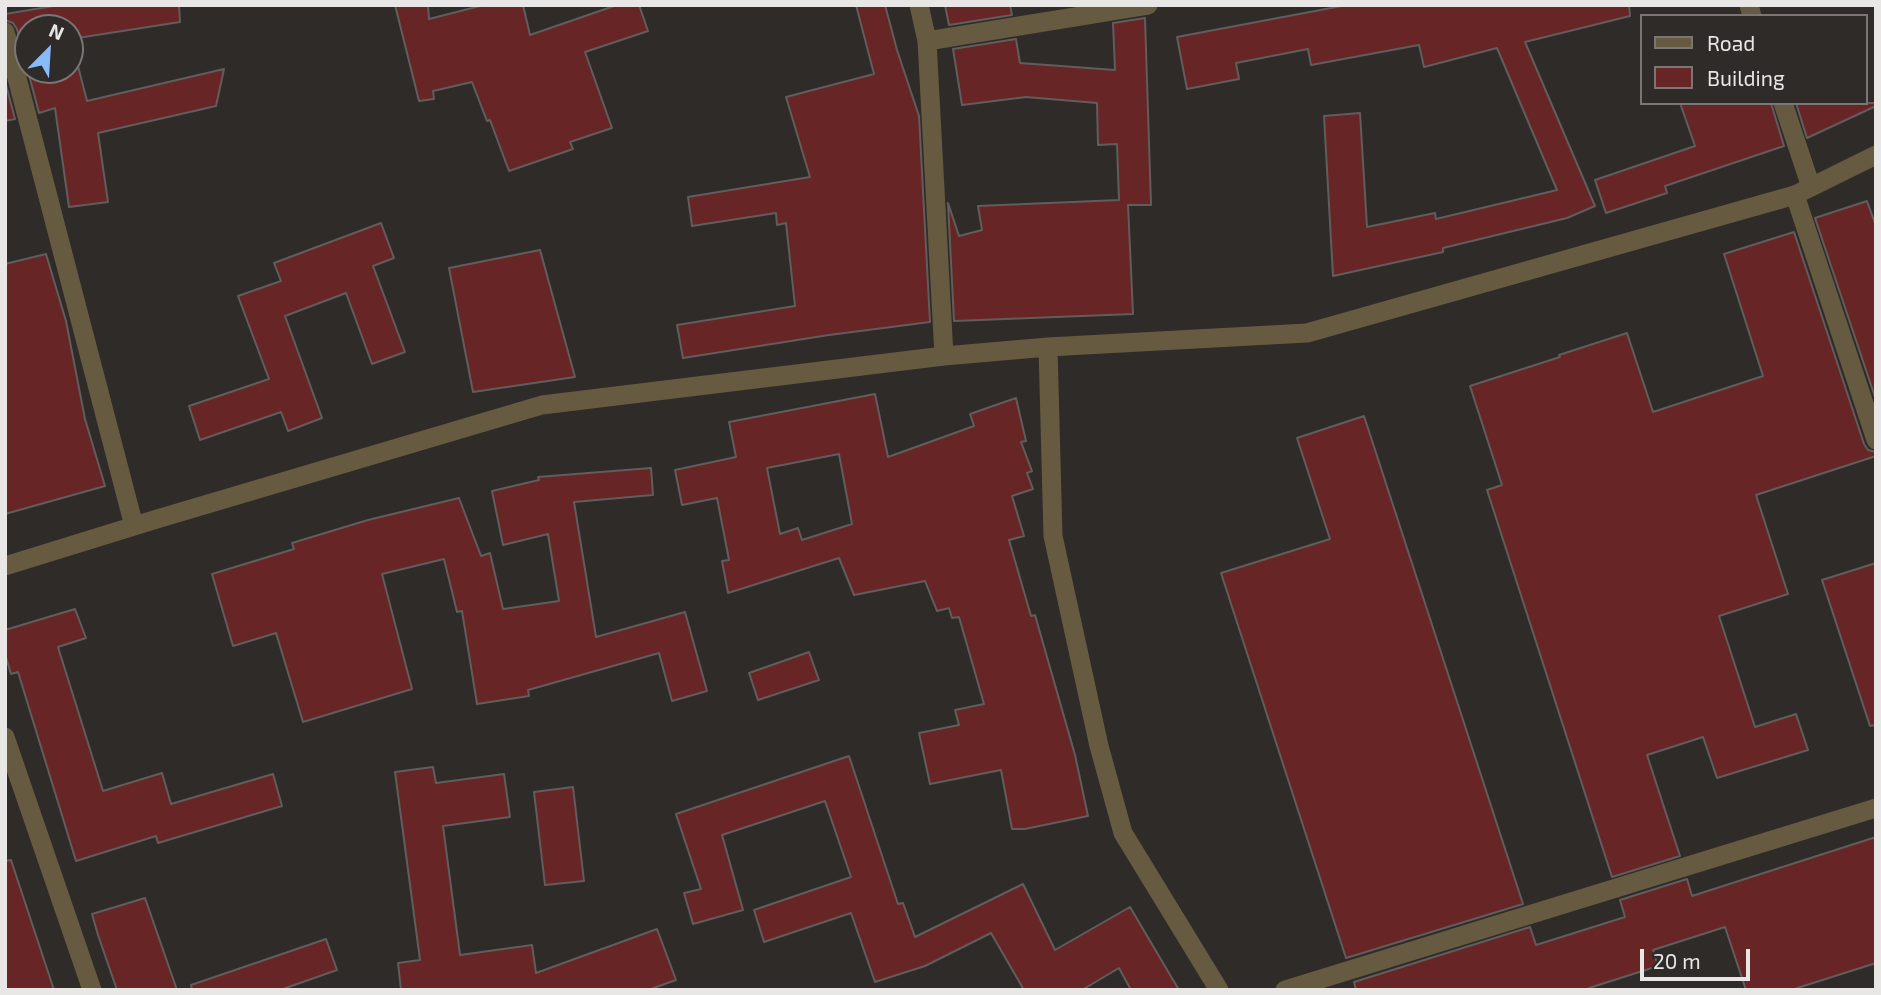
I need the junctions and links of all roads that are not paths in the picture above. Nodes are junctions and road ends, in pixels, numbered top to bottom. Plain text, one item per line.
1 (919, 5) edge
2 (1148, 5) edge
3 (5, 32) edge
4 (927, 41) junction
5 (1783, 105) edge
6 (1876, 155) edge
7 (1803, 191) junction
8 (1048, 347) junction
9 (944, 356) junction
10 (1876, 439) edge
11 (134, 526) junction
12 (5, 566) edge
13 (5, 737) edge
14 (1876, 807) edge
15 (92, 990) edge
16 (1219, 990) edge
17 (1285, 990) edge

1 - 4 street
2 - 4 street
3 - 11 street
4 - 9 street
5 - 7 street
6 - 7 street
7 - 8 street
7 - 10 street
8 - 9 street
8 - 16 street
9 - 11 street
11 - 12 street
13 - 15 street
14 - 17 street

